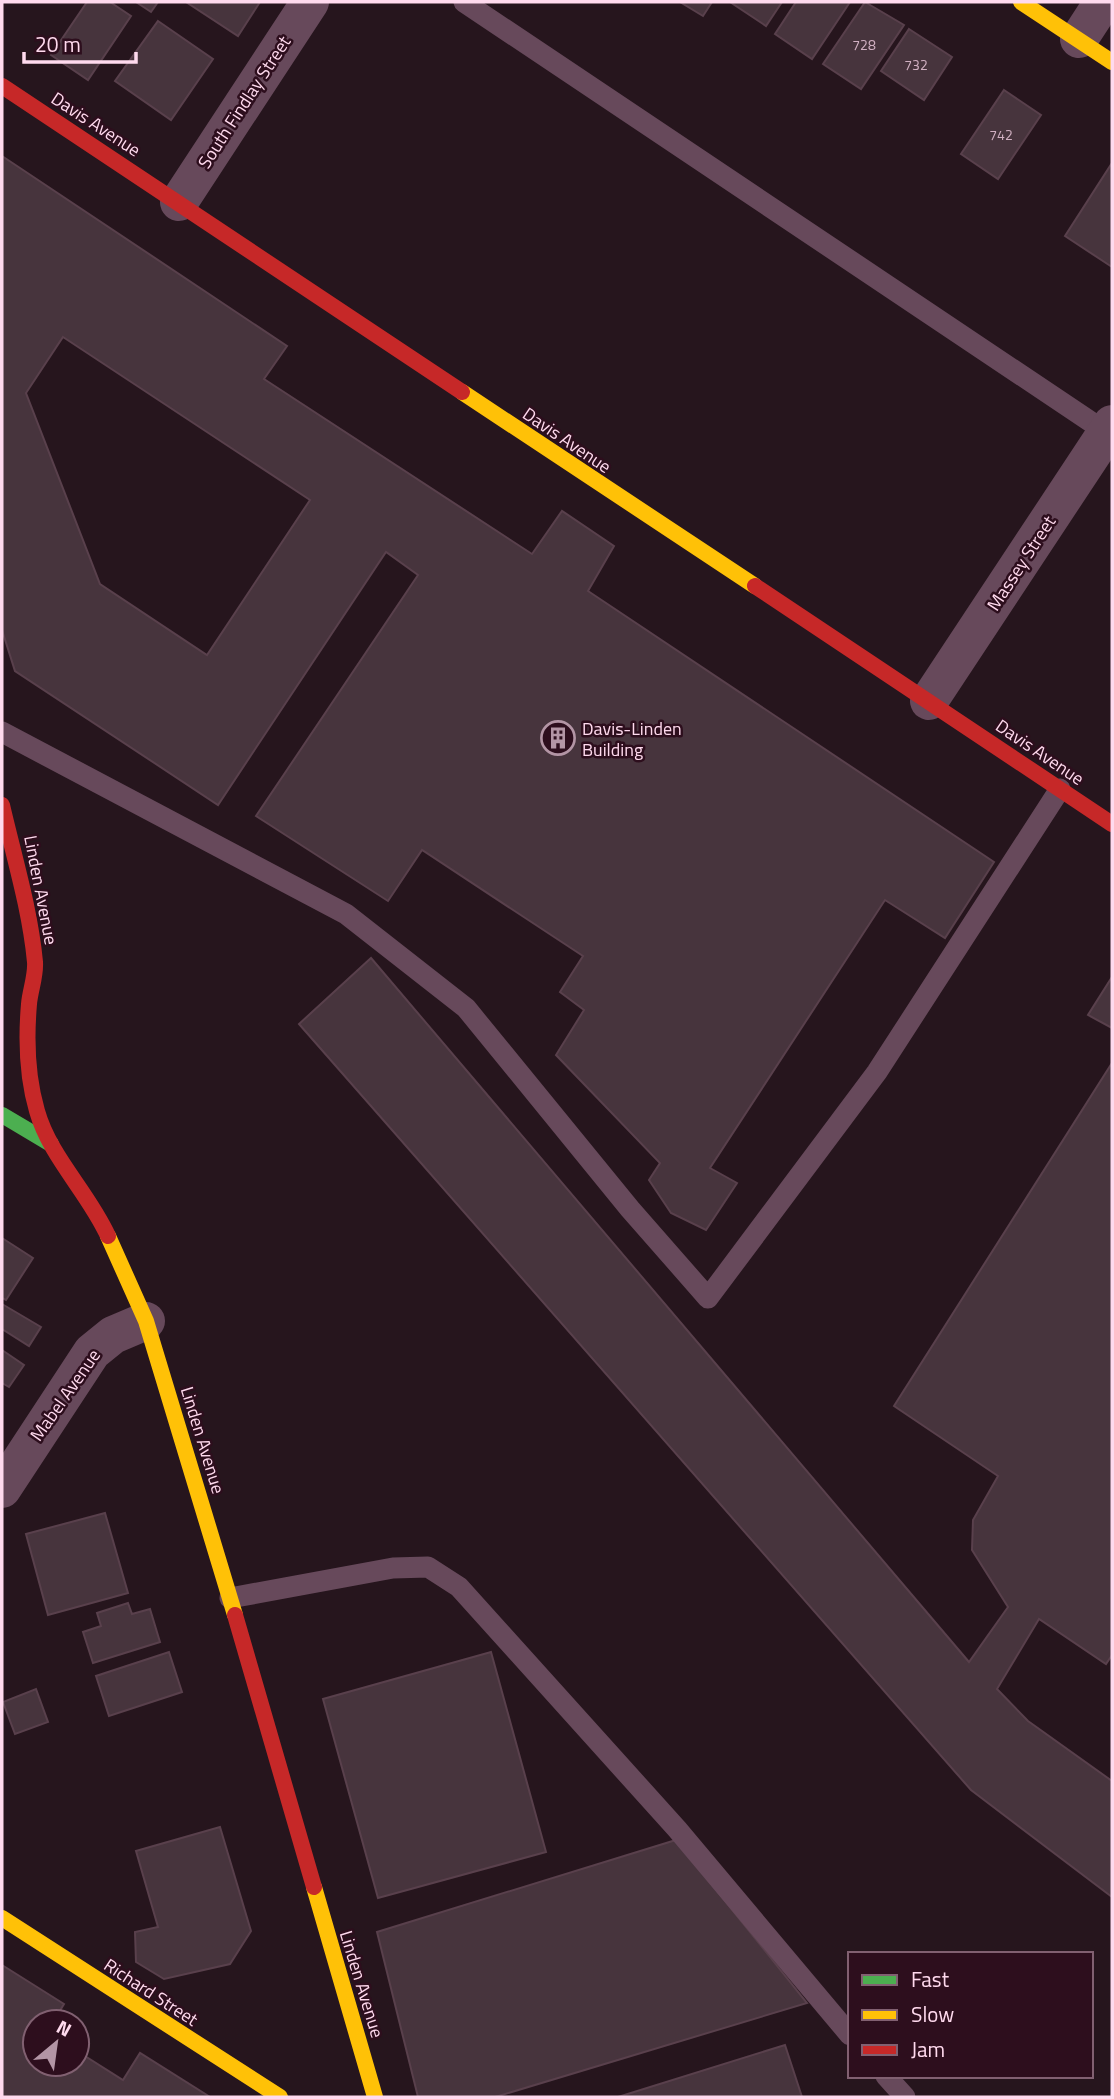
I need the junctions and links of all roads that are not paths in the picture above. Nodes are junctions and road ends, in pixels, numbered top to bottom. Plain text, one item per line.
1 (310, 2) edge
2 (464, 2) edge
3 (1021, 2) edge
4 (1103, 2) edge
5 (1079, 40) junction
6 (1112, 62) edge
7 (2, 86) edge
8 (179, 202) junction
9 (1110, 431) edge
10 (929, 701) junction
11 (2, 732) edge
12 (1060, 789) junction
13 (2, 805) edge
14 (1112, 824) edge
15 (5, 832) edge
16 (35, 966) junction
17 (18, 980) dead end
18 (2, 1115) edge
19 (51, 1144) junction
20 (146, 1321) junction
21 (2, 1489) edge
22 (230, 1598) junction
23 (2, 1918) edge
24 (848, 2033) edge
25 (888, 2078) edge
26 (280, 2097) edge
27 (375, 2097) edge
28 (905, 2097) edge

1 - 8 street, South Findlay Street
2 - 9 lane
3 - 5 street
4 - 5 street
5 - 6 street
7 - 8 street, Davis Avenue
8 - 10 street, Davis Avenue
9 - 10 street, Massey Street
10 - 12 street, Davis Avenue
11 - 12 lane
12 - 14 street, Davis Avenue
13 - 15 street, Linden Avenue
15 - 16 street, Linden Avenue
16 - 17 street
16 - 19 street, Linden Avenue
18 - 19 street
19 - 20 street, Linden Avenue
20 - 21 street, Mabel Avenue
20 - 22 street, Linden Avenue
22 - 24 lane
22 - 27 street, Linden Avenue
23 - 26 street, Richard Street
25 - 28 lane

